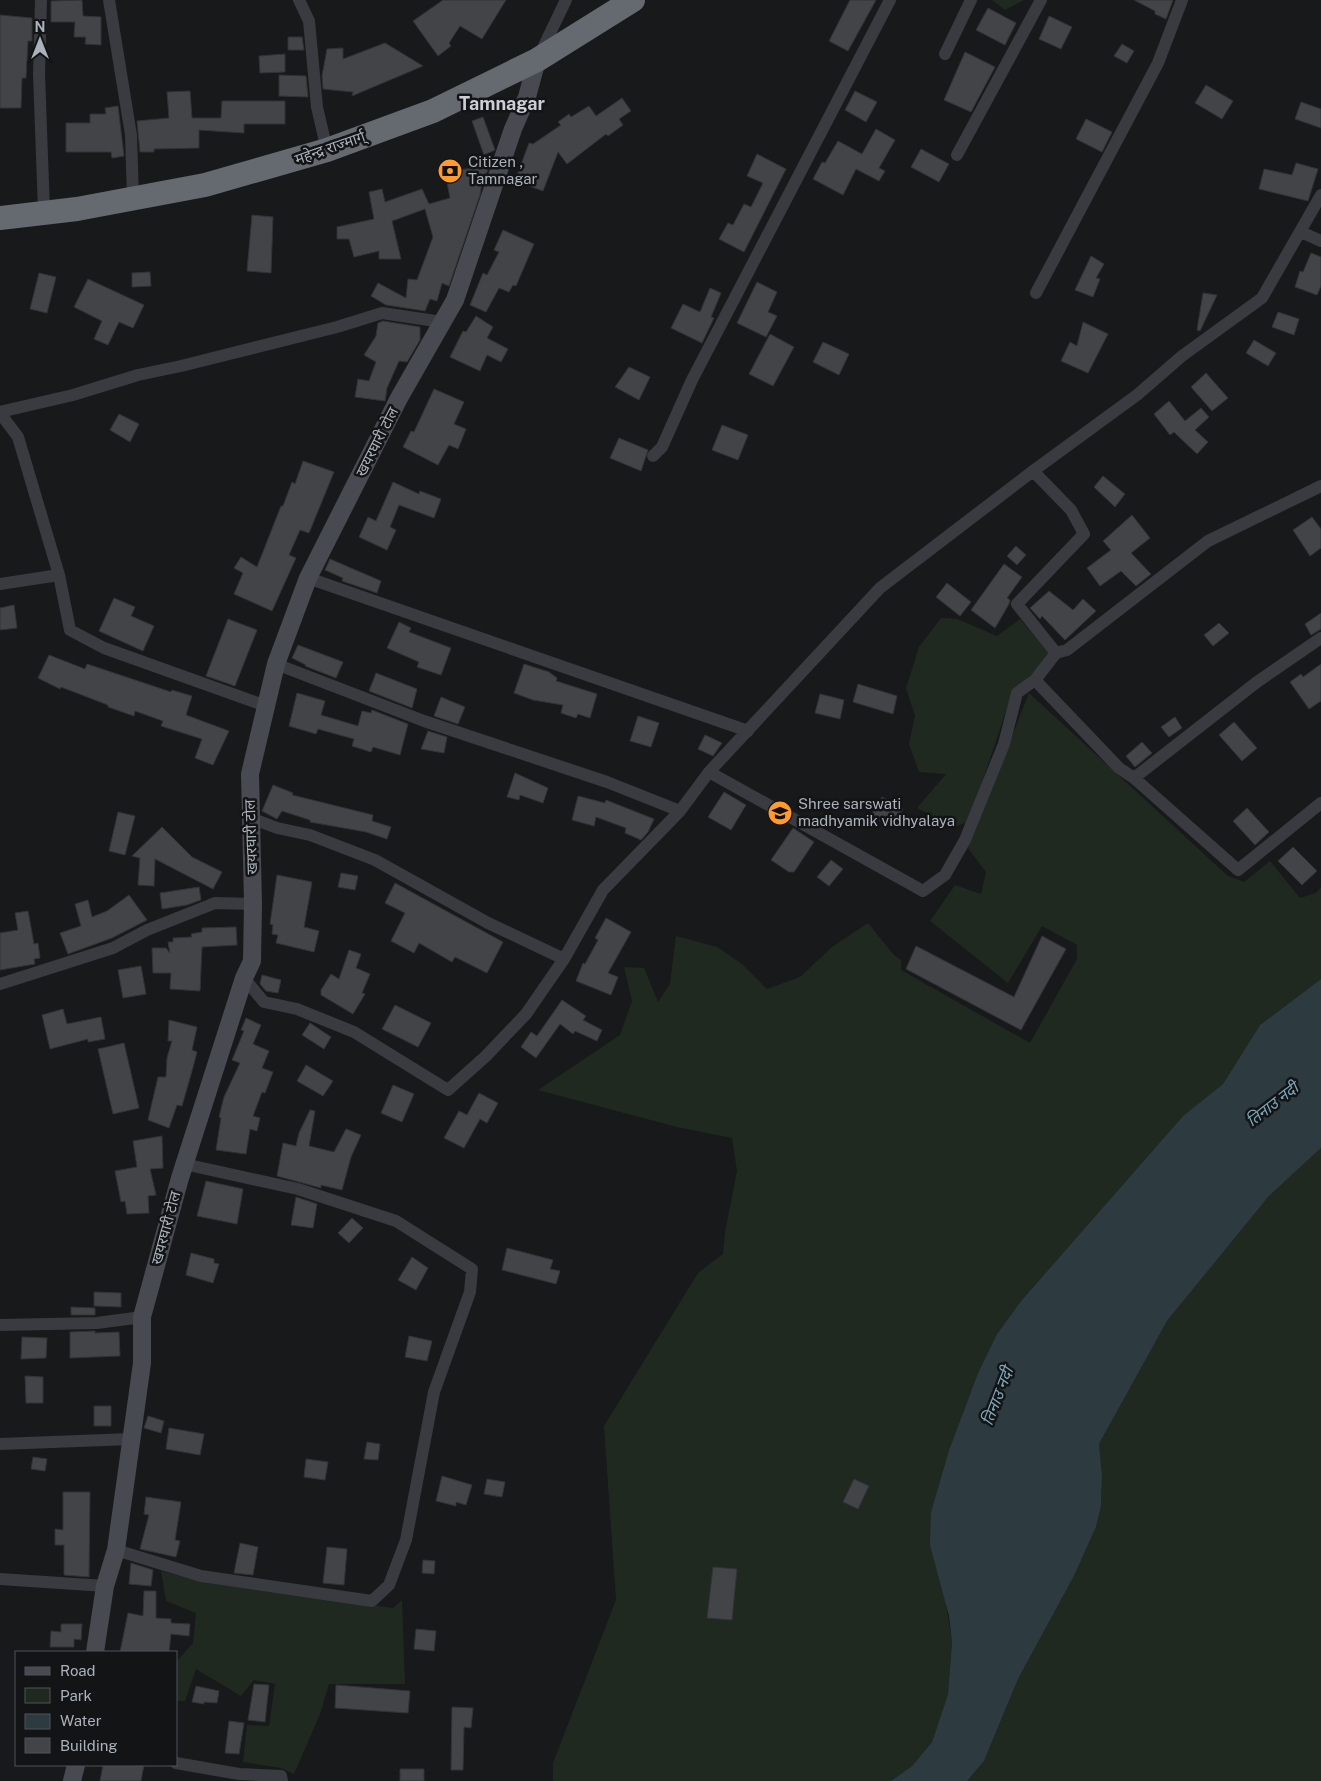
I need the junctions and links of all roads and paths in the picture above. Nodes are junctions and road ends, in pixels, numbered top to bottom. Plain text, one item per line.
1 (41, 0) edge
2 (109, 0) edge
3 (299, 0) edge
4 (566, 0) edge
5 (633, 0) edge
6 (890, 0) edge
7 (971, 0) edge
8 (1041, 0) edge
9 (1182, 0) edge
10 (945, 54) dead end
11 (537, 60) junction
12 (327, 150) junction
13 (957, 155) dead end
14 (1321, 195) edge
15 (133, 199) junction
16 (44, 211) junction
17 (0, 218) edge
18 (1301, 232) junction
19 (1321, 241) edge
20 (1036, 293) dead end
21 (442, 322) junction
22 (0, 413) edge
23 (653, 456) dead end
24 (1033, 470) junction
25 (1321, 486) edge
26 (59, 575) junction
27 (308, 578) junction
28 (0, 584) edge
29 (1321, 638) edge
30 (1056, 654) junction
31 (276, 664) junction
32 (1035, 680) junction
33 (266, 706) junction
34 (748, 731) junction
35 (709, 772) junction
36 (1134, 778) junction
37 (1321, 803) edge
38 (680, 811) junction
39 (250, 818) junction
40 (253, 904) junction
41 (564, 959) junction
42 (244, 978) junction
43 (0, 984) edge
44 (184, 1164) junction
45 (142, 1317) junction
46 (0, 1325) edge
47 (131, 1439) junction
48 (0, 1444) edge
49 (116, 1550) junction
50 (0, 1579) edge
51 (105, 1586) junction
52 (95, 1651) edge
53 (178, 1763) edge
54 (76, 1766) edge
55 (238, 1777) edge
56 (72, 1781) edge
57 (282, 1781) edge

1 - 16 street
2 - 15 street
3 - 12 street
4 - 11 street
5 - 11 highway, महेन्द्र राज्मार्ग्
6 - 23 street
7 - 10 street
8 - 13 street
9 - 20 street
11 - 12 highway, महेन्द्र राज्मार्ग्
11 - 21 street, खयरघारी टोल
12 - 15 highway, महेन्द्र राज्मार्ग्
14 - 18 street
15 - 16 highway, महेन्द्र राज्मार्ग्
16 - 17 highway, महेन्द्र राज्मार्ग्
18 - 19 street
18 - 24 street
21 - 22 street
21 - 27 street, खयरघारी टोल
22 - 26 street
24 - 30 street
24 - 34 street
25 - 30 street
26 - 28 street
26 - 33 street
27 - 31 street, खयरघारी टोल
27 - 34 street
29 - 36 street
30 - 32 street
31 - 33 street, खयरघारी टोल
31 - 38 street
32 - 35 street
32 - 36 street
33 - 39 street, खयरघारी टोल
34 - 35 street
35 - 38 street
36 - 37 street
38 - 41 street
39 - 40 street, खयरघारी टोल
39 - 41 street
40 - 42 street, खयरघारी टोल
40 - 43 street
41 - 42 street
42 - 44 street, खयरघारी टोल
44 - 45 street, खयरघारी टोल
44 - 49 street
45 - 46 street
45 - 47 street, खयरघारी टोल
47 - 48 street
47 - 49 street, खयरघारी टोल
49 - 51 street, खयरघारी टोल
50 - 51 street
51 - 52 street, खयरघारी टोल
53 - 55 street
54 - 56 street
55 - 57 street

